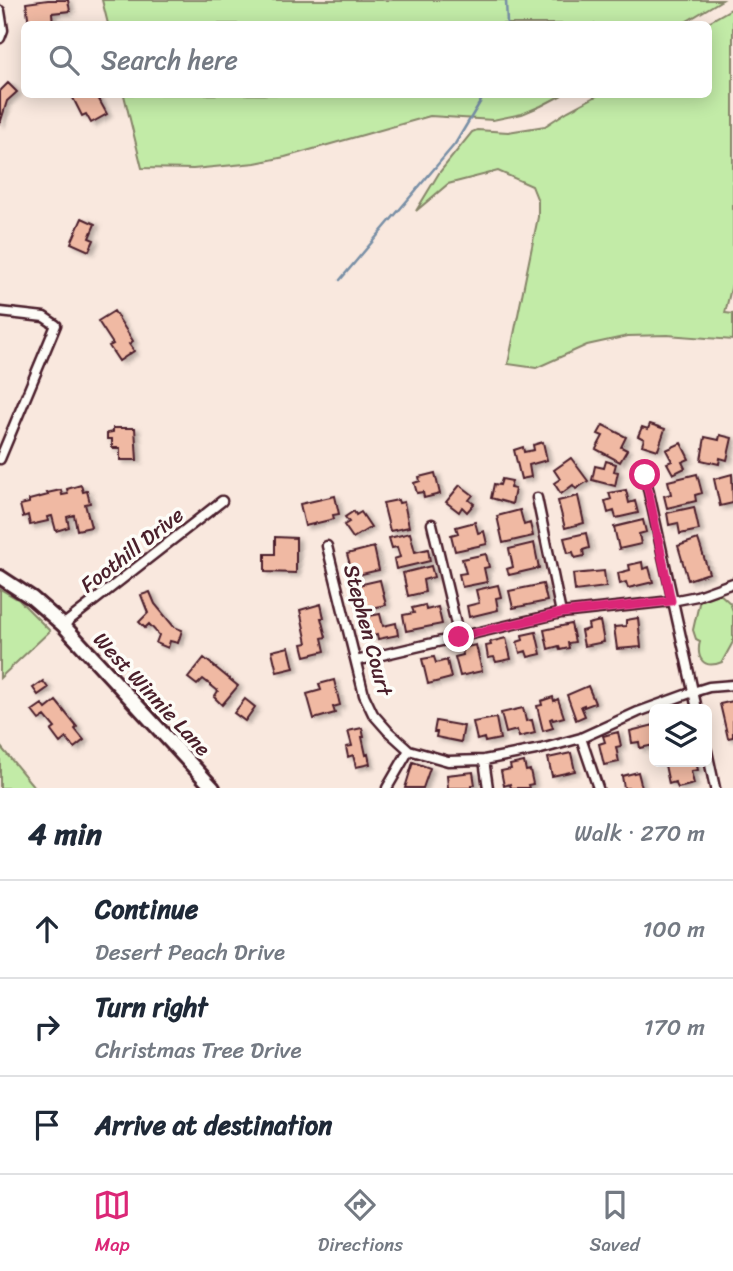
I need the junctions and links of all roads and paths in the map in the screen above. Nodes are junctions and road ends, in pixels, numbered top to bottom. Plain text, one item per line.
1 (0, 11) edge
2 (0, 38) edge
3 (0, 312) edge
4 (0, 458) edge
5 (645, 475) dead end
6 (537, 498) dead end
7 (222, 501) dead end
8 (432, 524) dead end
9 (327, 546) dead end
10 (0, 577) edge
11 (733, 583) edge
12 (671, 601) junction
13 (561, 613) junction
14 (63, 625) junction
15 (459, 637) junction
16 (356, 661) junction
17 (733, 685) edge
18 (693, 692) junction
19 (696, 704) edge
20 (581, 738) junction
21 (409, 750) junction
22 (484, 760) junction
23 (710, 767) edge
24 (213, 788) edge
25 (387, 788) edge
26 (488, 788) edge
27 (598, 788) edge
28 (715, 788) edge

1 - 2 street
3 - 4 street
5 - 12 street
6 - 13 street
7 - 14 street, Foothill Drive
8 - 15 street
9 - 16 street, Stephen Court
10 - 14 street, West Winnie Lane
11 - 12 street
12 - 13 street
12 - 18 street
13 - 15 street
14 - 24 street, West Winnie Lane
15 - 16 street
16 - 21 street, Stephen Court
17 - 18 street
18 - 19 street
18 - 20 street
20 - 22 street
20 - 27 street
21 - 22 street
21 - 25 street
22 - 26 street
23 - 28 street

